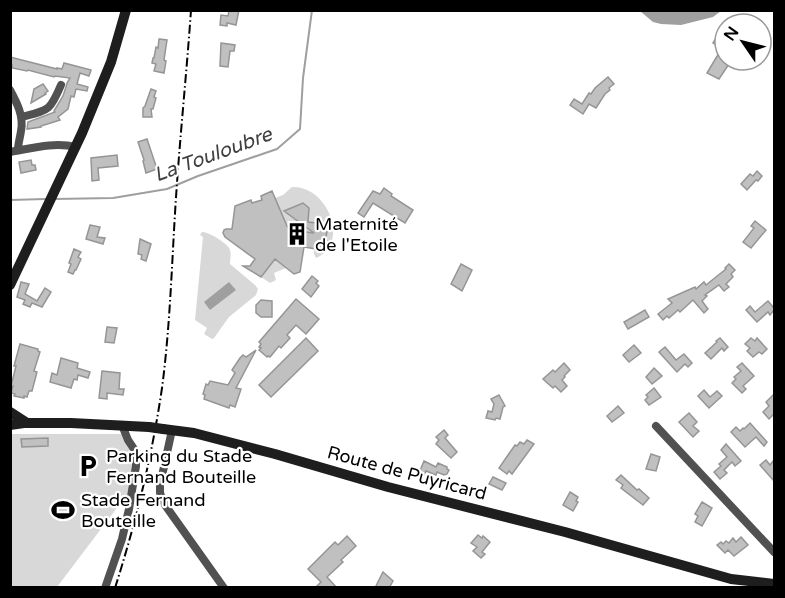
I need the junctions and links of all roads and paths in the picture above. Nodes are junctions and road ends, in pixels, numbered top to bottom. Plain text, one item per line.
1 (126, 10) edge
2 (61, 85) dead end
3 (10, 90) edge
4 (22, 117) junction
5 (76, 147) junction
6 (14, 151) edge
7 (10, 285) edge
8 (10, 412) edge
9 (10, 418) edge
10 (25, 423) junction
11 (122, 424) junction
12 (10, 425) edge
13 (656, 426) dead end
14 (167, 429) junction
15 (774, 552) edge
16 (774, 584) edge
17 (105, 588) edge
18 (224, 588) edge

1 - 5 main road
2 - 4 street
3 - 4 street
4 - 6 street
5 - 6 street
5 - 7 main road
8 - 10 main road
9 - 10 main road, Route de Puyricard
10 - 11 main road, Route de Puyricard
10 - 12 main road, Route de Puyricard
11 - 14 main road, Route de Puyricard, bridge
11 - 17 street
13 - 15 street
14 - 16 main road, Route de Puyricard
14 - 18 street

